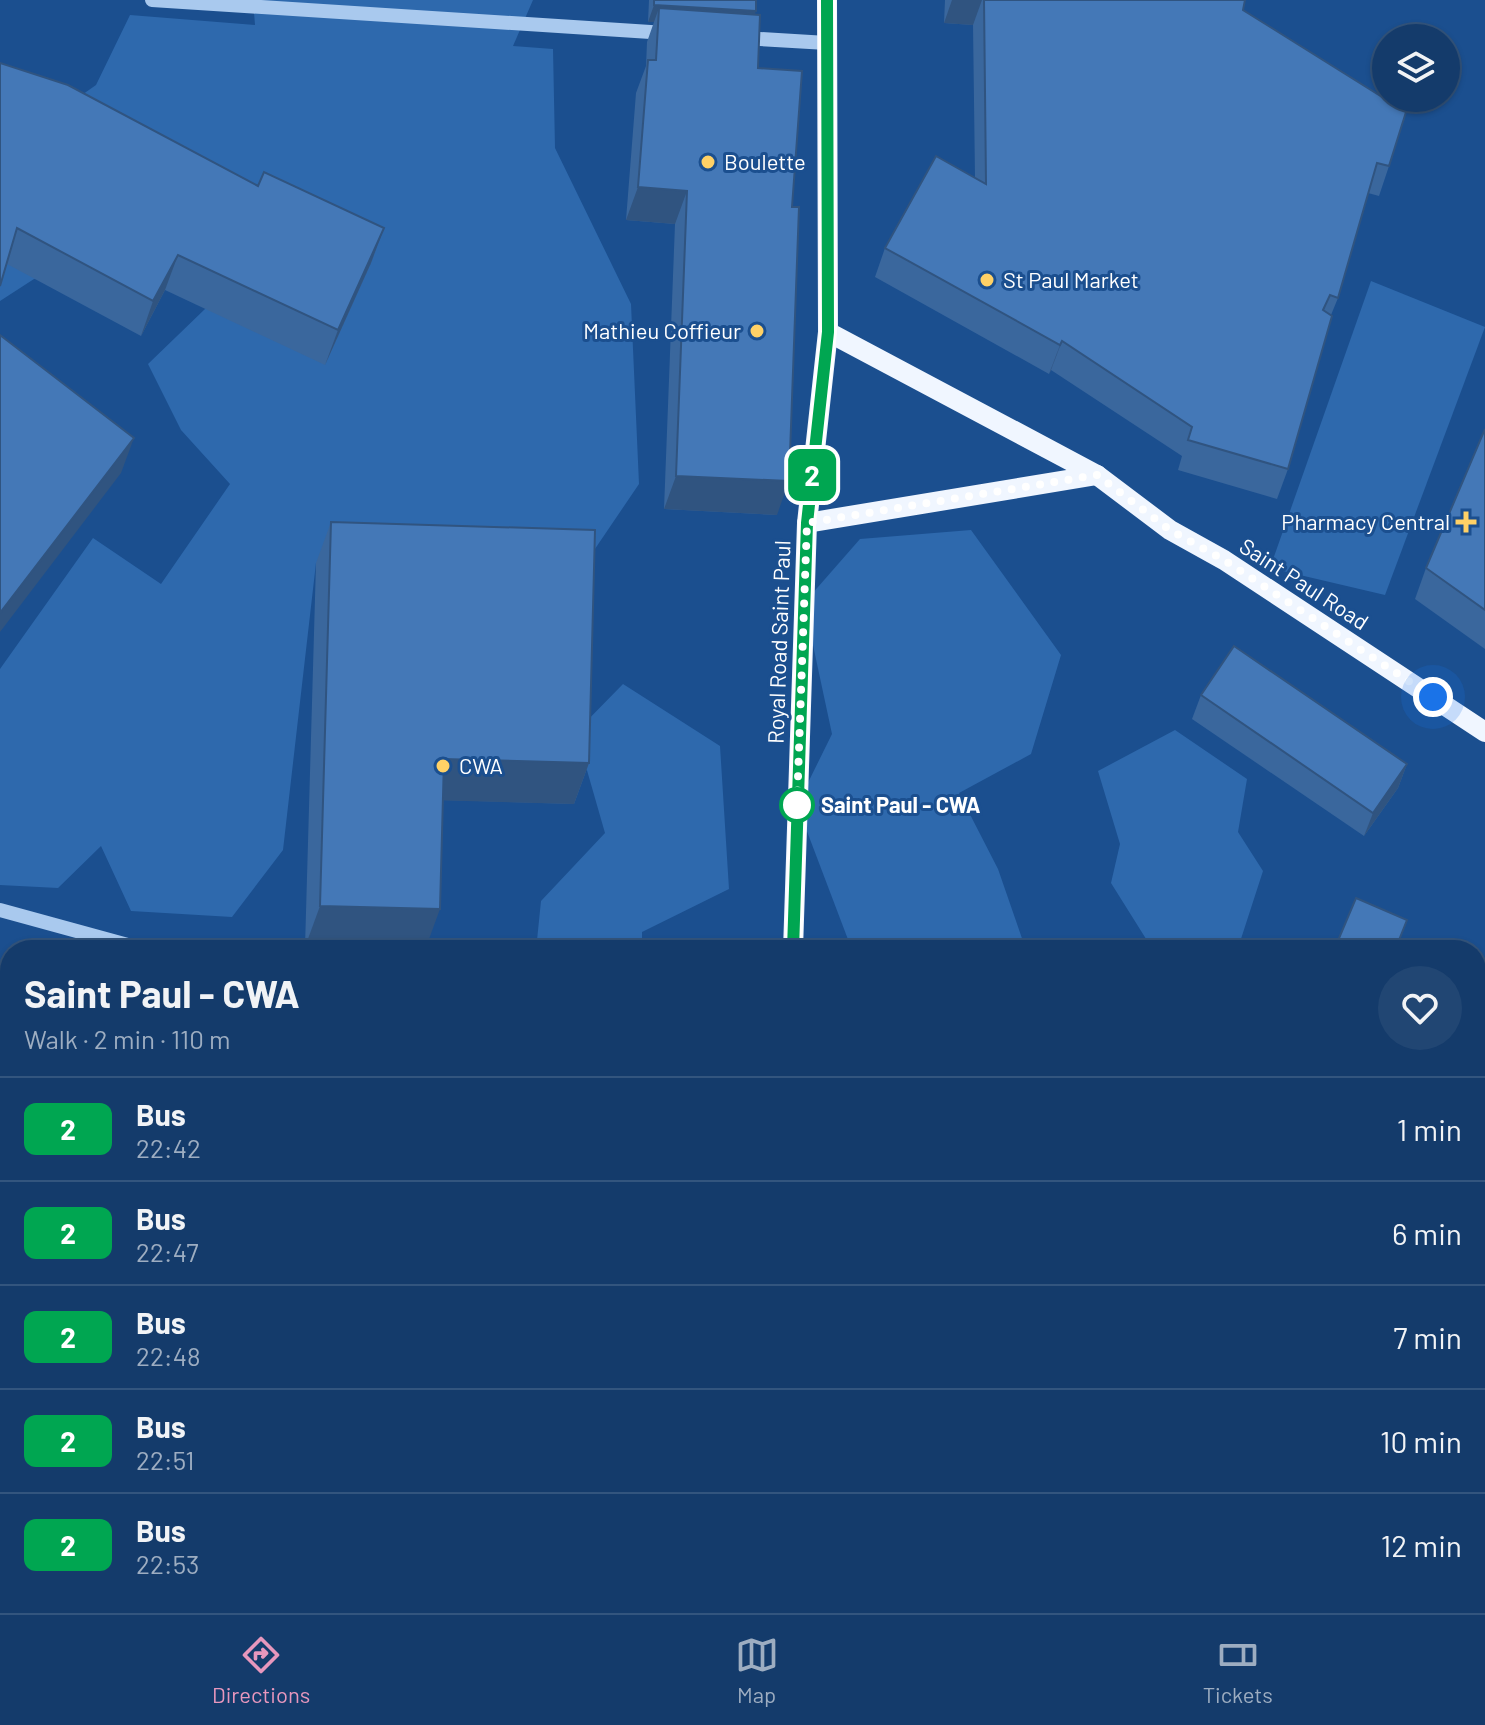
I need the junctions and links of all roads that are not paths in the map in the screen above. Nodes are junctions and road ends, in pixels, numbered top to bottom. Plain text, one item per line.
1 (152, 0) edge
2 (827, 0) edge
3 (686, 34) edge
4 (733, 37) edge
5 (827, 43) junction
6 (828, 332) junction
7 (1097, 475) junction
8 (807, 523) junction
9 (1485, 732) edge
10 (0, 910) edge
11 (110, 940) edge
12 (793, 940) edge

1 - 3 street
2 - 5 main road, Royal Road Saint Paul
4 - 5 street
5 - 6 main road, Royal Road Saint Paul
6 - 7 main road, Saint Paul Road
6 - 8 main road, Royal Road Saint Paul
7 - 8 main road
7 - 9 main road, Saint Paul Road
8 - 12 main road, Royal Road Saint Paul
10 - 11 street

